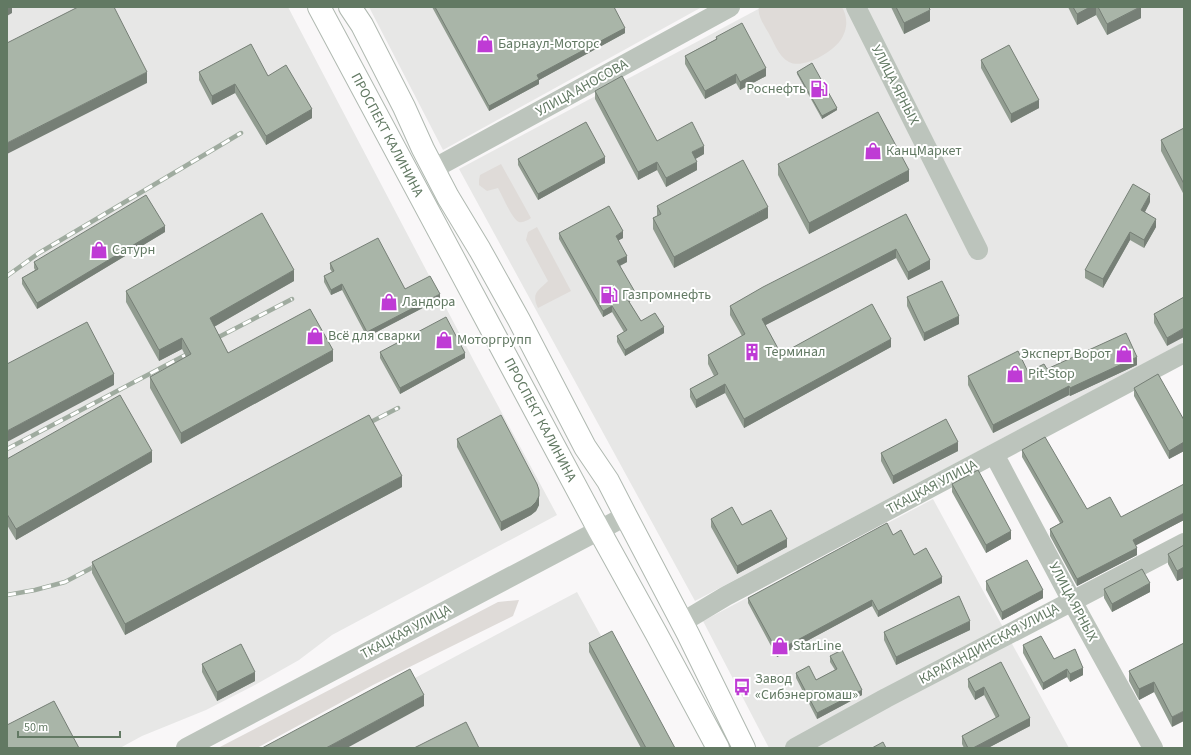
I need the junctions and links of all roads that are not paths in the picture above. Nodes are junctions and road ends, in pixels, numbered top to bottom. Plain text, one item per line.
1 (318, 7) edge
2 (350, 7) edge
3 (730, 7) edge
4 (856, 7) edge
5 (433, 169) junction
6 (412, 180) junction
7 (978, 250) dead end
8 (1184, 353) edge
9 (994, 454) junction
10 (626, 516) junction
11 (599, 530) junction
12 (1184, 543) edge
13 (1072, 601) junction
14 (682, 623) junction
15 (656, 633) junction
16 (186, 748) edge
17 (718, 748) edge
18 (744, 748) edge
19 (795, 748) edge
20 (1153, 748) edge

1 - 6 main road, ПРОСПЕКТ КАЛИНИНА
2 - 5 main road, ПРОСПЕКТ КАЛИНИНА
3 - 5 street, УЛИЦА АНОСОВА
4 - 7 street, УЛИЦА ЯРНЫХ
5 - 6 main road
5 - 10 main road, ПРОСПЕКТ КАЛИНИНА
6 - 11 main road, ПРОСПЕКТ КАЛИНИНА
8 - 9 street, ТКАЦКАЯ УЛИЦА
9 - 13 street, УЛИЦА ЯРНЫХ
9 - 14 street, ТКАЦКАЯ УЛИЦА
10 - 11 street, ТКАЦКАЯ УЛИЦА
10 - 14 main road, ПРОСПЕКТ КАЛИНИНА
11 - 15 main road, ПРОСПЕКТ КАЛИНИНА
11 - 16 street, ТКАЦКАЯ УЛИЦА
12 - 13 street, КАРАГАНДИНСКАЯ УЛИЦА
13 - 19 street, КАРАГАНДИНСКАЯ УЛИЦА
13 - 20 street, УЛИЦА ЯРНЫХ
14 - 15 main road
14 - 18 main road, ПРОСПЕКТ КАЛИНИНА
15 - 17 main road, ПРОСПЕКТ КАЛИНИНА

